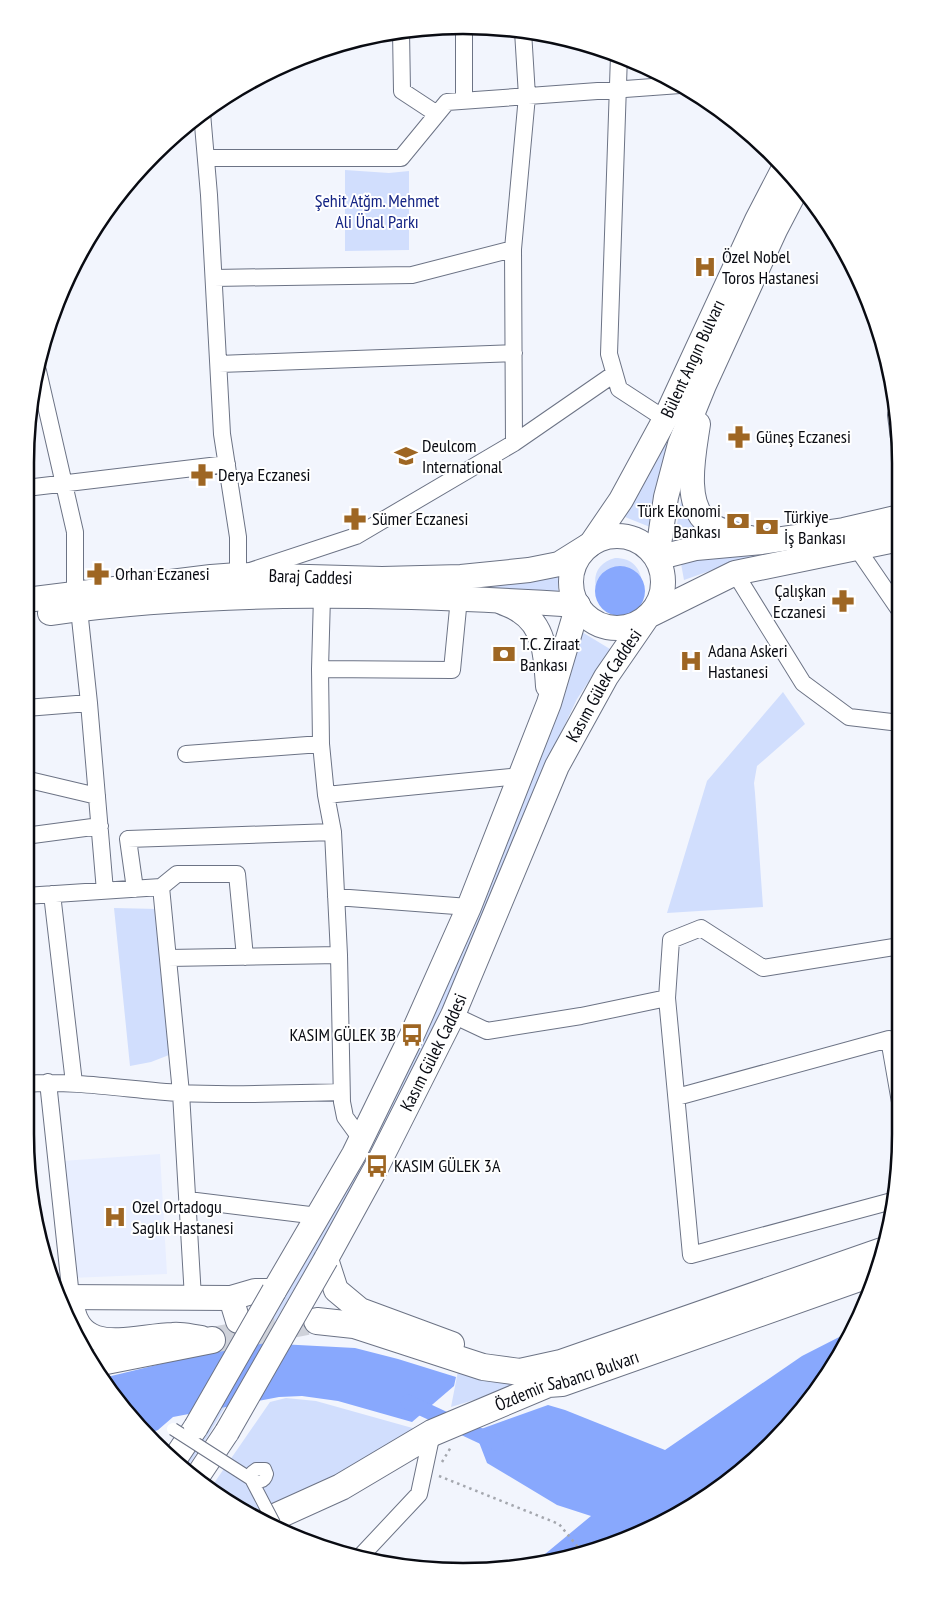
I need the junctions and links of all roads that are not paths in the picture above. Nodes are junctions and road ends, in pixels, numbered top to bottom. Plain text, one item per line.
1 (464, 34) edge
2 (401, 38) edge
3 (523, 38) edge
4 (618, 63) edge
5 (668, 86) edge
6 (618, 90) junction
7 (526, 96) junction
8 (464, 101) junction
9 (437, 114) junction
10 (203, 121) edge
11 (206, 158) junction
12 (781, 174) edge
13 (795, 191) edge
14 (513, 250) junction
15 (214, 278) junction
16 (514, 353) junction
17 (218, 364) junction
18 (614, 374) junction
19 (704, 385) junction
20 (40, 387) edge
21 (665, 418) junction
22 (514, 443) junction
23 (227, 464) junction
24 (63, 482) junction
25 (34, 487) edge
26 (892, 521) edge
27 (892, 539) edge
28 (851, 540) junction
29 (762, 542) junction
30 (591, 544) junction
31 (657, 558) junction
32 (736, 573) junction
33 (238, 575) junction
34 (322, 596) junction
35 (459, 598) junction
36 (34, 600) edge
37 (497, 600) junction
38 (892, 600) edge
39 (77, 601) junction
40 (578, 605) junction
41 (34, 614) edge
42 (648, 616) junction
43 (320, 669) junction
44 (90, 703) junction
45 (549, 703) junction
46 (34, 707) edge
47 (892, 721) edge
48 (321, 744) junction
49 (186, 754) dead end
50 (520, 776) junction
51 (34, 781) edge
52 (326, 795) junction
53 (97, 796) junction
54 (100, 826) junction
55 (333, 832) junction
56 (34, 835) edge
57 (161, 887) junction
58 (135, 889) junction
59 (105, 891) junction
60 (52, 894) junction
61 (34, 895) edge
62 (336, 897) junction
63 (469, 907) junction
64 (892, 947) edge
65 (339, 955) junction
66 (246, 957) junction
67 (168, 958) junction
68 (667, 998) junction
69 (453, 1015) junction
70 (892, 1056) edge
71 (48, 1082) junction
72 (34, 1083) edge
73 (74, 1083) junction
74 (341, 1092) junction
75 (181, 1093) junction
76 (677, 1097) junction
77 (361, 1139) junction
78 (188, 1200) junction
79 (887, 1202) edge
80 (318, 1216) junction
81 (875, 1254) edge
82 (326, 1259) junction
83 (869, 1273) edge
84 (274, 1291) junction
85 (66, 1297) edge
86 (192, 1298) junction
87 (231, 1298) junction
88 (74, 1316) edge
89 (317, 1320) tunnel mouth
90 (78, 1324) edge
91 (243, 1330) junction
92 (212, 1340) joint
93 (100, 1363) edge
94 (552, 1374) junction
95 (173, 1429) dead end
96 (432, 1433) junction
97 (178, 1455) edge
98 (200, 1473) edge
99 (272, 1518) edge
100 (272, 1518) edge
101 (365, 1552) edge

1 - 8 street
2 - 9 street
3 - 7 street
4 - 6 street
5 - 6 street
6 - 7 street
6 - 18 street
7 - 8 street
7 - 14 street
8 - 9 street
9 - 11 street
10 - 11 street
11 - 15 street
12 - 21 main road, Bülent Angın Bulvarı
13 - 19 main road, Bülent Angın Bulvarı
14 - 15 street
14 - 16 street
15 - 17 street
16 - 17 street
16 - 22 street
17 - 23 street
18 - 21 street
18 - 22 street
19 - 29 main road
19 - 31 main road, Bülent Angın Bulvarı
20 - 24 street
21 - 30 main road, Bülent Angın Bulvarı
22 - 33 street
23 - 24 street
23 - 33 street
24 - 25 street
24 - 39 street
26 - 28 main road
27 - 28 main road
28 - 29 main road
28 - 32 main road
28 - 38 street
29 - 31 main road
30 - 31 main road
30 - 33 main road, Baraj Caddesi
30 - 40 main road
31 - 42 main road
32 - 42 main road
32 - 47 street
33 - 39 main road, Baraj Caddesi
34 - 35 main road, Baraj Caddesi
34 - 39 main road, Baraj Caddesi
34 - 43 street
35 - 37 main road, Baraj Caddesi
35 - 43 street
36 - 39 main road, Baraj Caddesi
37 - 40 main road, Baraj Caddesi
37 - 45 main road
39 - 41 main road, Baraj Caddesi
39 - 44 street
40 - 42 main road
40 - 45 main road, Kasım Gülek Caddesi
42 - 69 main road, Kasım Gülek Caddesi
43 - 48 street
44 - 46 street
44 - 53 street
45 - 50 main road, Kasım Gülek Caddesi
48 - 49 street
48 - 52 street
50 - 52 street
50 - 63 main road, Kasım Gülek Caddesi
51 - 53 street
52 - 55 street
53 - 54 street
54 - 56 street
54 - 59 street
55 - 58 street
55 - 62 street
57 - 58 street
57 - 66 street
57 - 67 street
58 - 59 street
59 - 60 street
60 - 61 street
60 - 73 street
62 - 63 street
62 - 65 street
63 - 77 main road, Kasım Gülek Caddesi
64 - 68 street
65 - 66 street
65 - 74 street
66 - 67 street
67 - 75 street
68 - 69 street
68 - 76 street
69 - 82 main road, Kasım Gülek Caddesi
70 - 76 street
71 - 72 street
71 - 73 street
71 - 85 street
73 - 75 street
74 - 75 street
74 - 77 street
75 - 78 street
76 - 79 street
77 - 80 main road, Kasım Gülek Caddesi
78 - 80 street
78 - 86 street
80 - 84 main road, Kasım Gülek Caddesi
81 - 94 main road, Özdemir Sabancı Bulvarı
82 - 94 main road
82 - 98 main road, Kasım Gülek Caddesi, bridge
83 - 94 main road, Özdemir Sabancı Bulvarı
84 - 87 main road
84 - 91 main road, Kasım Gülek Caddesi, bridge
85 - 86 main road
85 - 88 main road
86 - 87 main road
87 - 91 main road
89 - 94 main road, Özdemir Sabancı Bulvarı
90 - 92 main road
91 - 97 main road, Kasım Gülek Caddesi, bridge
92 - 93 main road
94 - 96 main road, Özdemir Sabancı Bulvarı
95 - 100 street, bridge
96 - 99 main road, Özdemir Sabancı Bulvarı
96 - 101 street

